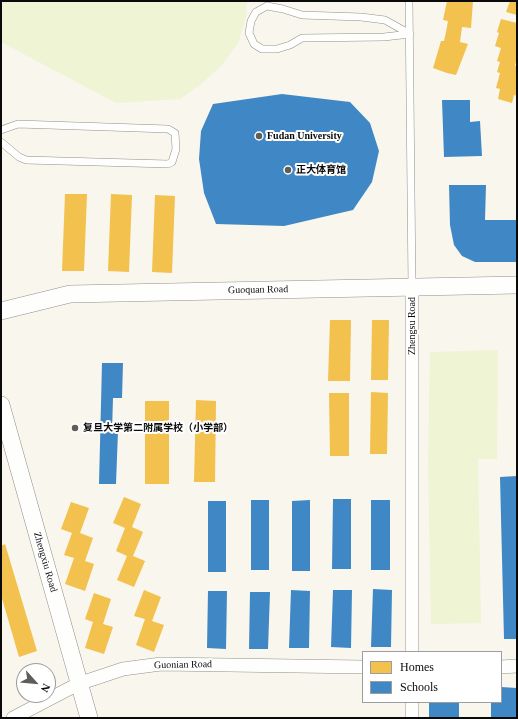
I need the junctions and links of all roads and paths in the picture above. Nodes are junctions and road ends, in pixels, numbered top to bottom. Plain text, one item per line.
1 (280, 1) edge
2 (409, 1) edge
3 (283, 9) junction
4 (410, 34) junction
5 (1, 130) edge
6 (1, 142) edge
7 (517, 285) edge
8 (412, 286) junction
9 (1, 311) edge
10 (1, 405) edge
11 (412, 651) edge
12 (517, 666) edge
13 (502, 667) edge
14 (362, 668) edge
15 (78, 684) junction
16 (412, 703) edge
17 (13, 718) edge
18 (89, 718) edge
19 (412, 718) edge

1 - 3 lane
2 - 4 lane, Zhengsu Road
3 - 4 lane
3 - 4 lane
4 - 8 lane, Zhengsu Road
5 - 6 lane
7 - 8 street, Guoquan Road
8 - 9 street, Guoquan Road
8 - 11 street, Zhengsu Road
10 - 15 street, Zhengxiu Road
12 - 13 street
14 - 15 street, Guonian Road
15 - 17 street, Guonian Road
15 - 18 street, Zhengxiu Road
16 - 19 street

